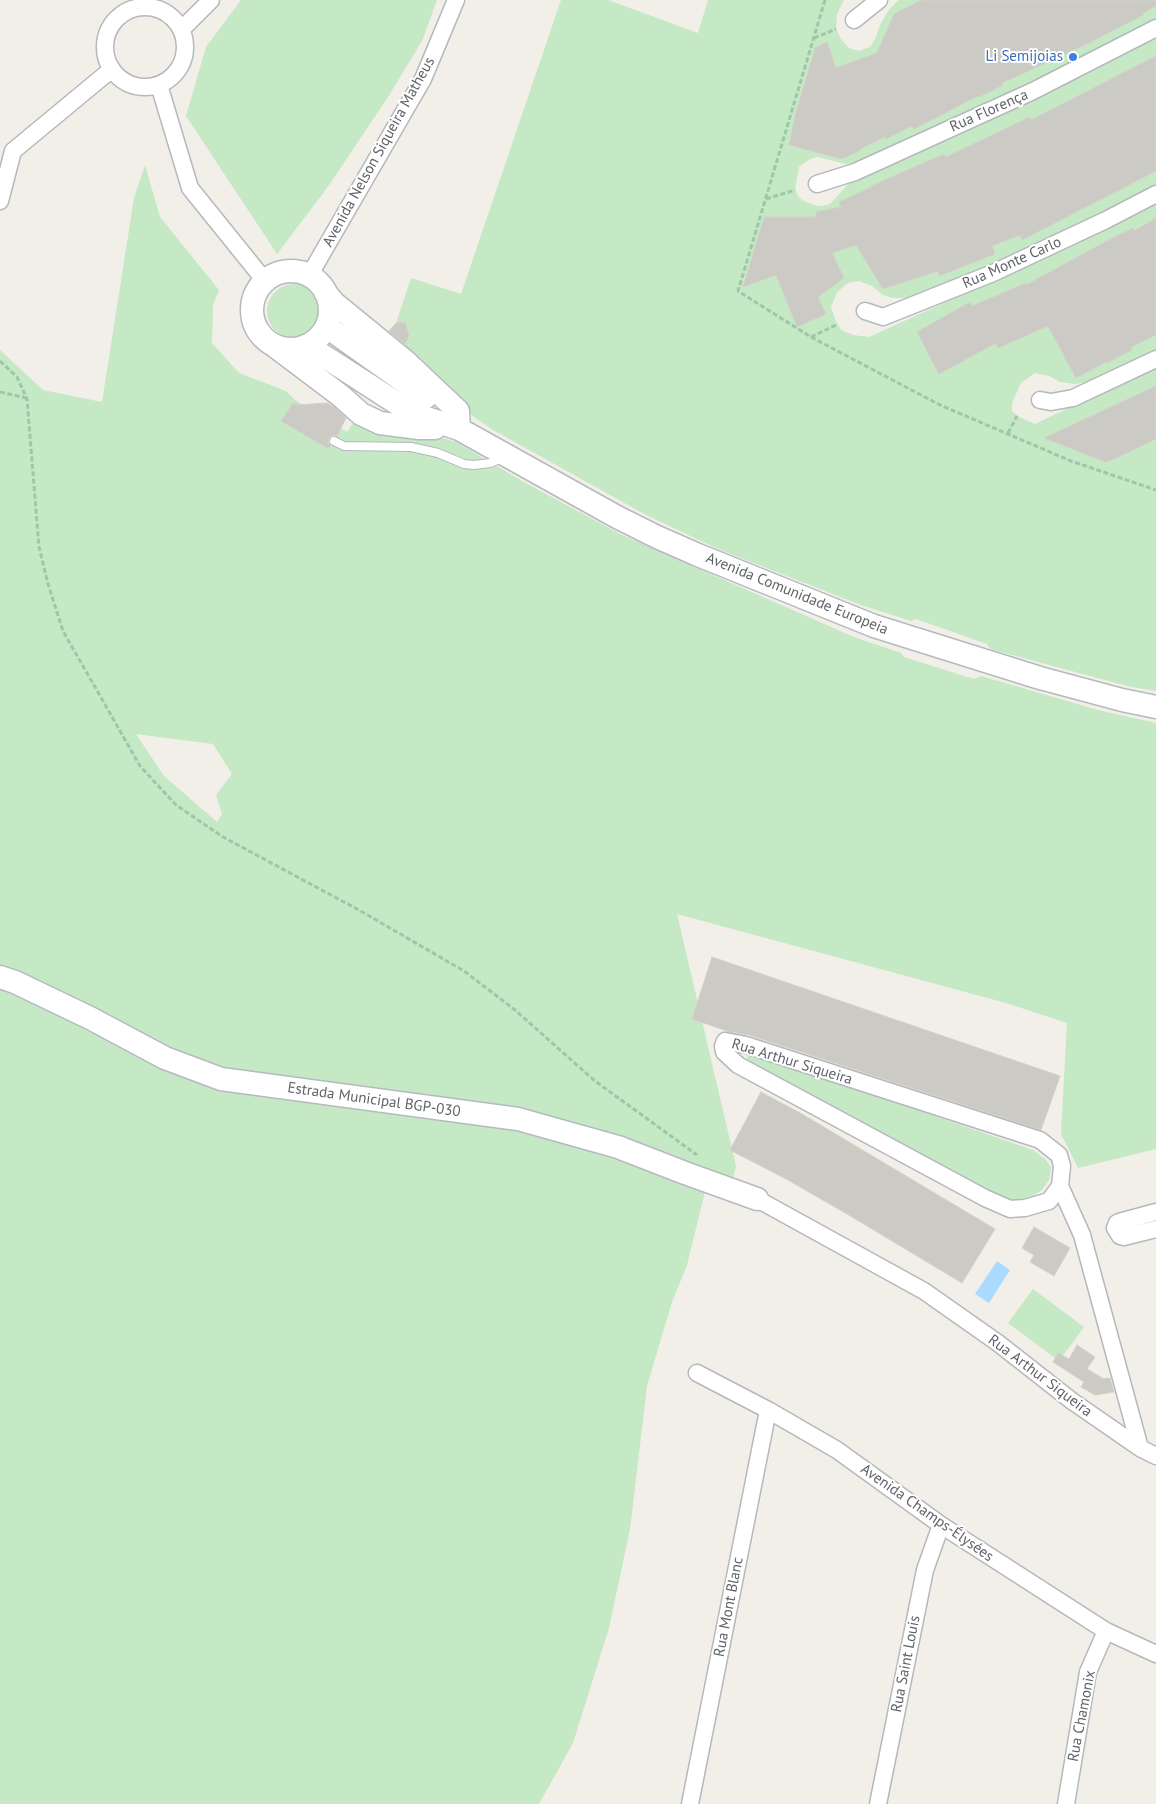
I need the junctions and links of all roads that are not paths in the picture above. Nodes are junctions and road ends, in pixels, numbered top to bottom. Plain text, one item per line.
1 (211, 0) edge
2 (456, 0) edge
3 (879, 0) edge
4 (120, 6) edge
5 (854, 20) dead end
6 (1156, 28) edge
7 (182, 29) junction
8 (112, 69) junction
9 (159, 85) junction
10 (4, 164) edge
11 (817, 184) dead end
12 (1156, 194) edge
13 (0, 200) edge
14 (309, 276) junction
15 (265, 281) junction
16 (325, 292) junction
17 (865, 311) dead end
18 (316, 341) junction
19 (274, 346) junction
20 (1156, 358) edge
21 (320, 380) junction
22 (1040, 400) dead end
23 (435, 404) junction
24 (408, 419) junction
25 (459, 428) junction
26 (334, 441) dead end
27 (506, 456) junction
28 (1156, 707) edge
29 (0, 977) edge
30 (1060, 1186) junction
31 (757, 1199) joint
32 (1156, 1213) edge
33 (1156, 1229) edge
34 (697, 1373) dead end
35 (768, 1410) junction
36 (1140, 1448) junction
37 (1156, 1456) edge
38 (941, 1525) junction
39 (1106, 1631) junction
40 (1156, 1654) edge
41 (690, 1804) edge
42 (878, 1804) edge
43 (1066, 1804) edge

1 - 7 street
2 - 14 street, Avenida Nelson Siqueira Matheus
3 - 5 street
4 - 7 street
4 - 8 street
6 - 11 street, Rua Florença
7 - 9 street
8 - 9 street
8 - 10 street
9 - 15 street
10 - 13 street
12 - 17 street, Rua Monte Carlo
14 - 15 street
14 - 16 street
15 - 19 street
16 - 18 street
16 - 25 street
18 - 19 street
18 - 21 street
18 - 23 street, Avenida Comunidade Europeia
18 - 24 street, Avenida Comunidade Europeia
19 - 21 street, Avenida Comunidade Europeia
20 - 22 street
21 - 24 street, Avenida Comunidade Europeia
23 - 24 street
23 - 25 street, Avenida Comunidade Europeia
24 - 25 street, Avenida Comunidade Europeia
25 - 27 street, Avenida Comunidade Europeia
26 - 27 lane
27 - 28 street, Avenida Comunidade Europeia
29 - 31 street, Estrada Municipal BGP-030
30 - 30 street, Rua Arthur Siqueira
30 - 36 street, Rua Arthur Siqueira
31 - 36 street, Rua Arthur Siqueira
32 - 33 street
34 - 35 street, Avenida Champs-Élysées
35 - 38 street, Avenida Champs-Élysées
35 - 41 street, Rua Mont Blanc
36 - 37 street, Rua Arthur Siqueira
38 - 39 street, Avenida Champs-Élysées
38 - 42 street, Rua Saint Louis
39 - 40 street, Avenida Champs-Élysées
39 - 43 street, Rua Chamonix

